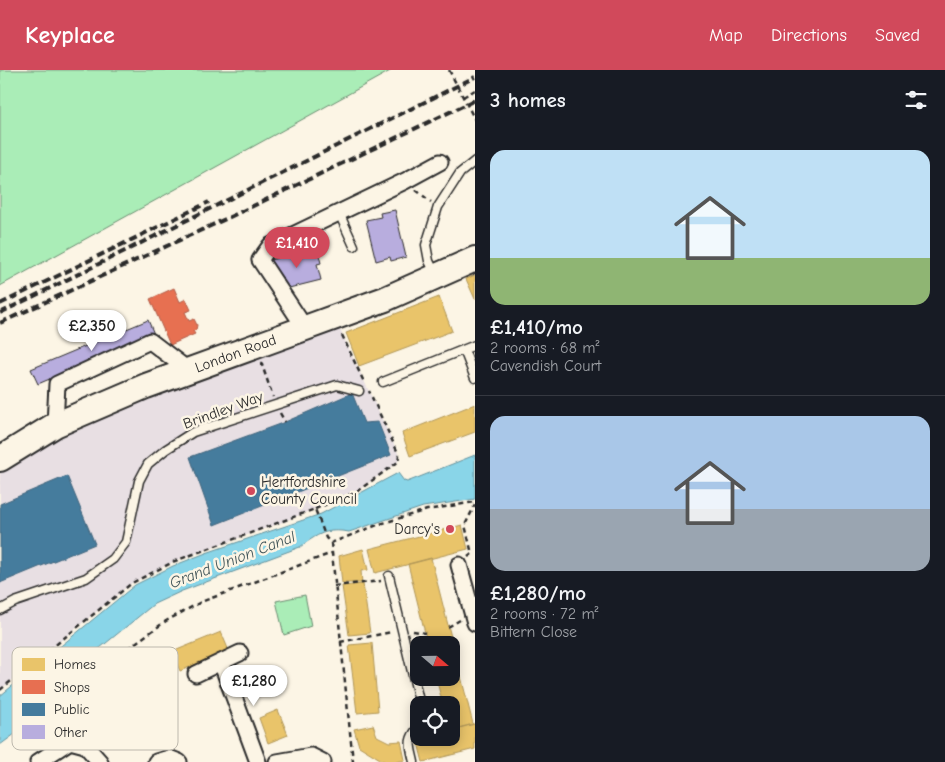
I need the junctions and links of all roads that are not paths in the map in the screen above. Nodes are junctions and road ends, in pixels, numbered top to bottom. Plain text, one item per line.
1 (475, 161) edge
2 (440, 162) dead end
3 (339, 213) junction
4 (354, 246) dead end
5 (475, 259) edge
6 (436, 277) junction
7 (305, 328) junction
8 (475, 345) edge
9 (464, 350) junction
10 (188, 370) junction
11 (475, 378) edge
12 (382, 382) dead end
13 (359, 391) dead end
14 (55, 425) junction
15 (0, 459) edge
16 (459, 565) road end
17 (390, 578) road end
18 (0, 610) edge
19 (475, 622) edge
20 (240, 654) dead end
21 (221, 662) junction
22 (196, 674) dead end
23 (418, 696) edge
24 (411, 746) edge
25 (57, 750) edge
26 (89, 750) edge
27 (38, 762) edge
28 (100, 762) edge
29 (156, 762) edge
30 (179, 762) edge
31 (258, 762) edge
32 (277, 762) edge
33 (322, 762) edge
34 (414, 762) edge

1 - 6 lane
2 - 3 street
3 - 4 lane
3 - 7 street
5 - 6 main road, London Road
6 - 7 main road, London Road
7 - 10 main road, London Road
8 - 9 lane
9 - 11 lane
9 - 12 lane
10 - 14 main road, London Road
10 - 14 street
13 - 18 lane, Brindley Way
14 - 15 main road, London Road
16 - 19 street
17 - 23 lane
20 - 21 street
21 - 22 street
21 - 31 street
24 - 34 lane
25 - 27 street
26 - 28 street
29 - 30 street
32 - 33 street

